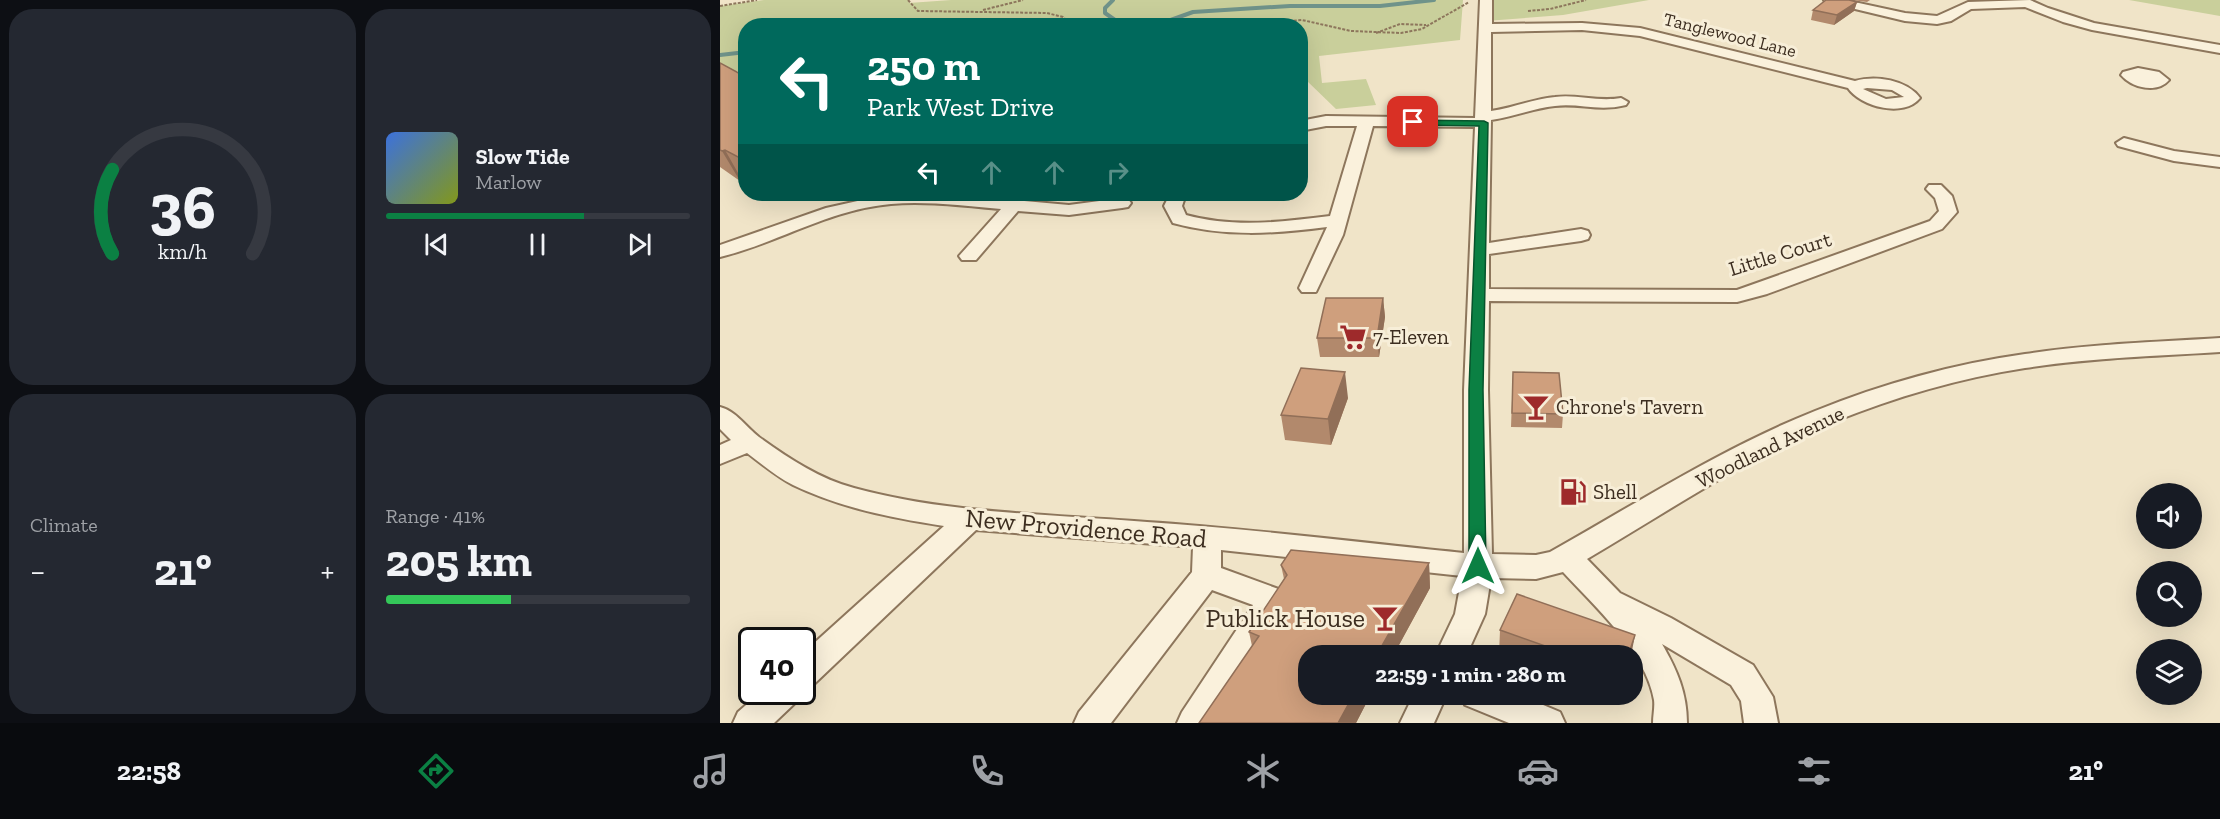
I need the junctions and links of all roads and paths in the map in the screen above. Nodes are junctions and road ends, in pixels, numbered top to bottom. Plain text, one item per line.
1 (758, 0) edge
2 (908, 0) edge
3 (1023, 0) edge
4 (1472, 0) edge
5 (1486, 0) edge
6 (1586, 0) edge
7 (1830, 0) edge
8 (2024, 2) edge
9 (720, 6) edge
10 (975, 11) junction
11 (1527, 11) dead end
12 (1064, 18) edge
13 (1308, 21) edge
14 (1428, 25) junction
15 (1486, 28) junction
16 (1375, 33) junction
17 (2154, 37) junction
18 (2220, 49) edge
19 (2147, 62) dead end
20 (1856, 86) dead end
21 (1621, 102) dead end
22 (1484, 120) junction
23 (1366, 122) junction
24 (1308, 124) edge
25 (2124, 143) dead end
26 (2220, 162) edge
27 (1935, 189) dead end
28 (888, 201) edge
29 (1004, 201) edge
30 (1175, 201) edge
31 (1122, 203) dead end
32 (1339, 220) junction
33 (1581, 235) dead end
34 (1480, 250) junction
35 (720, 251) edge
36 (969, 256) dead end
37 (1309, 288) dead end
38 (1479, 295) junction
39 (2220, 345) edge
40 (720, 415) edge
41 (749, 442) junction
42 (720, 455) edge
43 (970, 519) junction
44 (1207, 537) junction
45 (1567, 557) junction
46 (1478, 566) junction
47 (1206, 575) junction
48 (1606, 600) junction
49 (1455, 645) edge
50 (816, 662) edge
51 (770, 705) edge
52 (1426, 705) edge
53 (1504, 705) edge
54 (750, 723) edge
55 (1091, 723) edge
56 (1194, 723) edge
57 (1417, 723) edge
58 (1548, 723) edge
59 (1670, 723) edge
60 (1761, 723) edge

1 - 9 path
2 - 10 path
3 - 10 path
4 - 14 path
5 - 15 street
6 - 11 path
7 - 8 street
8 - 17 street
10 - 12 path
13 - 16 path
14 - 16 path
14 - 16 path
15 - 20 street, Tanglewood Lane
15 - 22 street
17 - 18 street
17 - 19 street
21 - 22 street
22 - 23 street
22 - 34 street
23 - 24 street
23 - 32 street
25 - 26 street
27 - 38 street, Little Court
28 - 35 street
29 - 31 street
29 - 36 street
30 - 32 street
32 - 37 street
33 - 34 street
34 - 38 street
38 - 46 street
39 - 45 street, Woodland Avenue
40 - 41 street, New Providence Road
41 - 42 street
41 - 43 street, New Providence Road
43 - 44 street, New Providence Road
43 - 50 street
44 - 46 street, New Providence Road
44 - 47 street
45 - 46 street, Woodland Avenue
45 - 48 street
46 - 49 street
47 - 55 street
47 - 56 street
48 - 59 street
48 - 60 street
51 - 54 street
52 - 57 street
53 - 58 street

